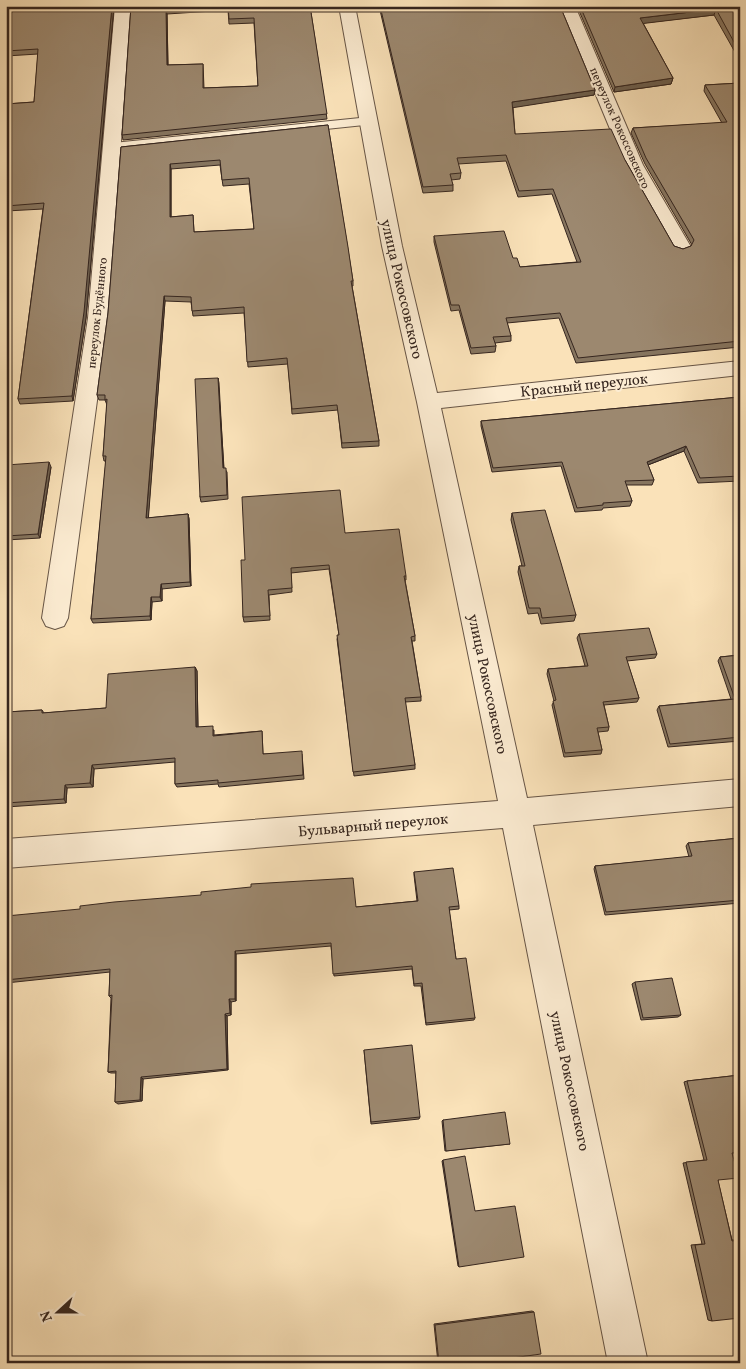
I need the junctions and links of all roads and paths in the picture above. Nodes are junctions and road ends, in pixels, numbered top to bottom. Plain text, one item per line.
1 (123, 6) edge
2 (347, 6) edge
3 (567, 6) edge
4 (370, 121) junction
5 (112, 147) junction
6 (681, 247) edge
7 (740, 368) edge
8 (428, 402) junction
9 (55, 618) dead end
10 (740, 792) edge
11 (515, 813) junction
12 (6, 854) edge
13 (628, 1363) edge

1 - 5 street, переулок Будённого
2 - 4 street, улица Рокоссовского
3 - 6 street, переулок Рокоссовского
4 - 5 lane
4 - 8 street, улица Рокоссовского
5 - 9 street, переулок Будённого
7 - 8 street, Красный переулок
8 - 11 street, улица Рокоссовского
10 - 11 street, Бульварный переулок
11 - 12 street, Бульварный переулок
11 - 13 street, улица Рокоссовского

